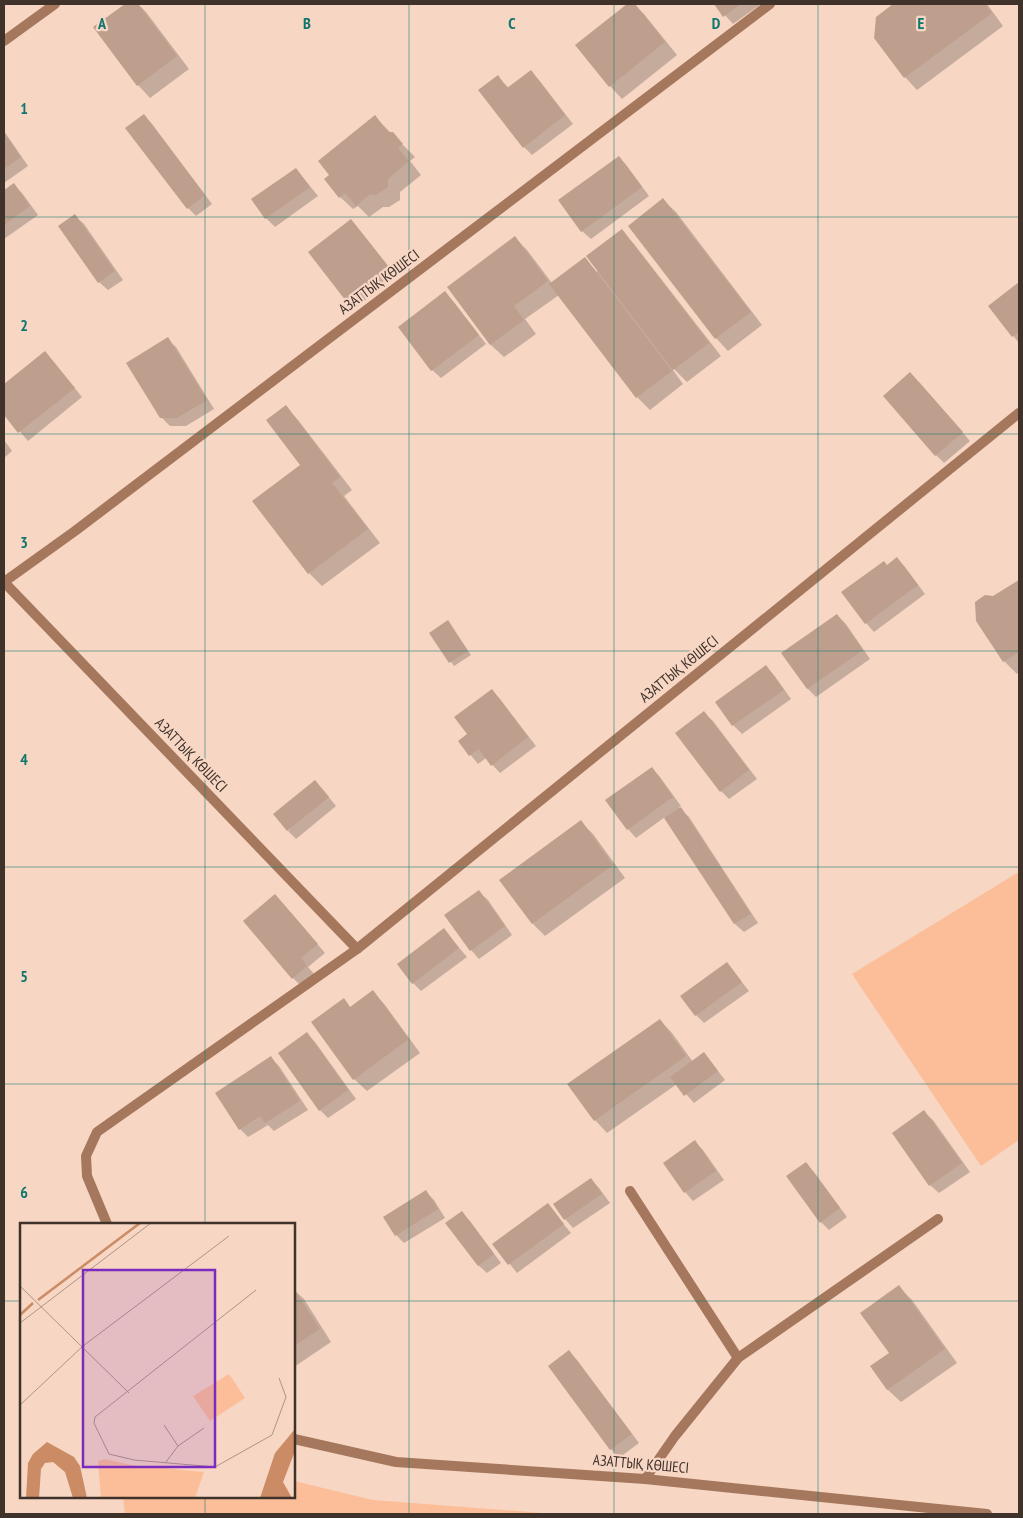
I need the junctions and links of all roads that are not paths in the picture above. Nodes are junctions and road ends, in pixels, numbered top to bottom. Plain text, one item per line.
1 (55, 4) edge
2 (770, 4) edge
3 (4, 41) edge
4 (1019, 413) edge
5 (4, 582) edge
6 (357, 949) junction
7 (630, 1191) dead end
8 (938, 1219) dead end
9 (107, 1223) edge
10 (738, 1358) junction
11 (295, 1439) edge
12 (645, 1479) junction
13 (988, 1514) edge

1 - 3 street
2 - 5 street, АЗАТТЫҚ КӨШЕСІ
4 - 6 street, АЗАТТЫҚ КӨШЕСІ
5 - 6 street, АЗАТТЫҚ КӨШЕСІ
6 - 9 street, АЗАТТЫҚ КӨШЕСІ
7 - 10 street
8 - 10 street
10 - 12 street
11 - 12 street, АЗАТТЫҚ КӨШЕСІ
12 - 13 street, АЗАТТЫҚ КӨШЕСІ

